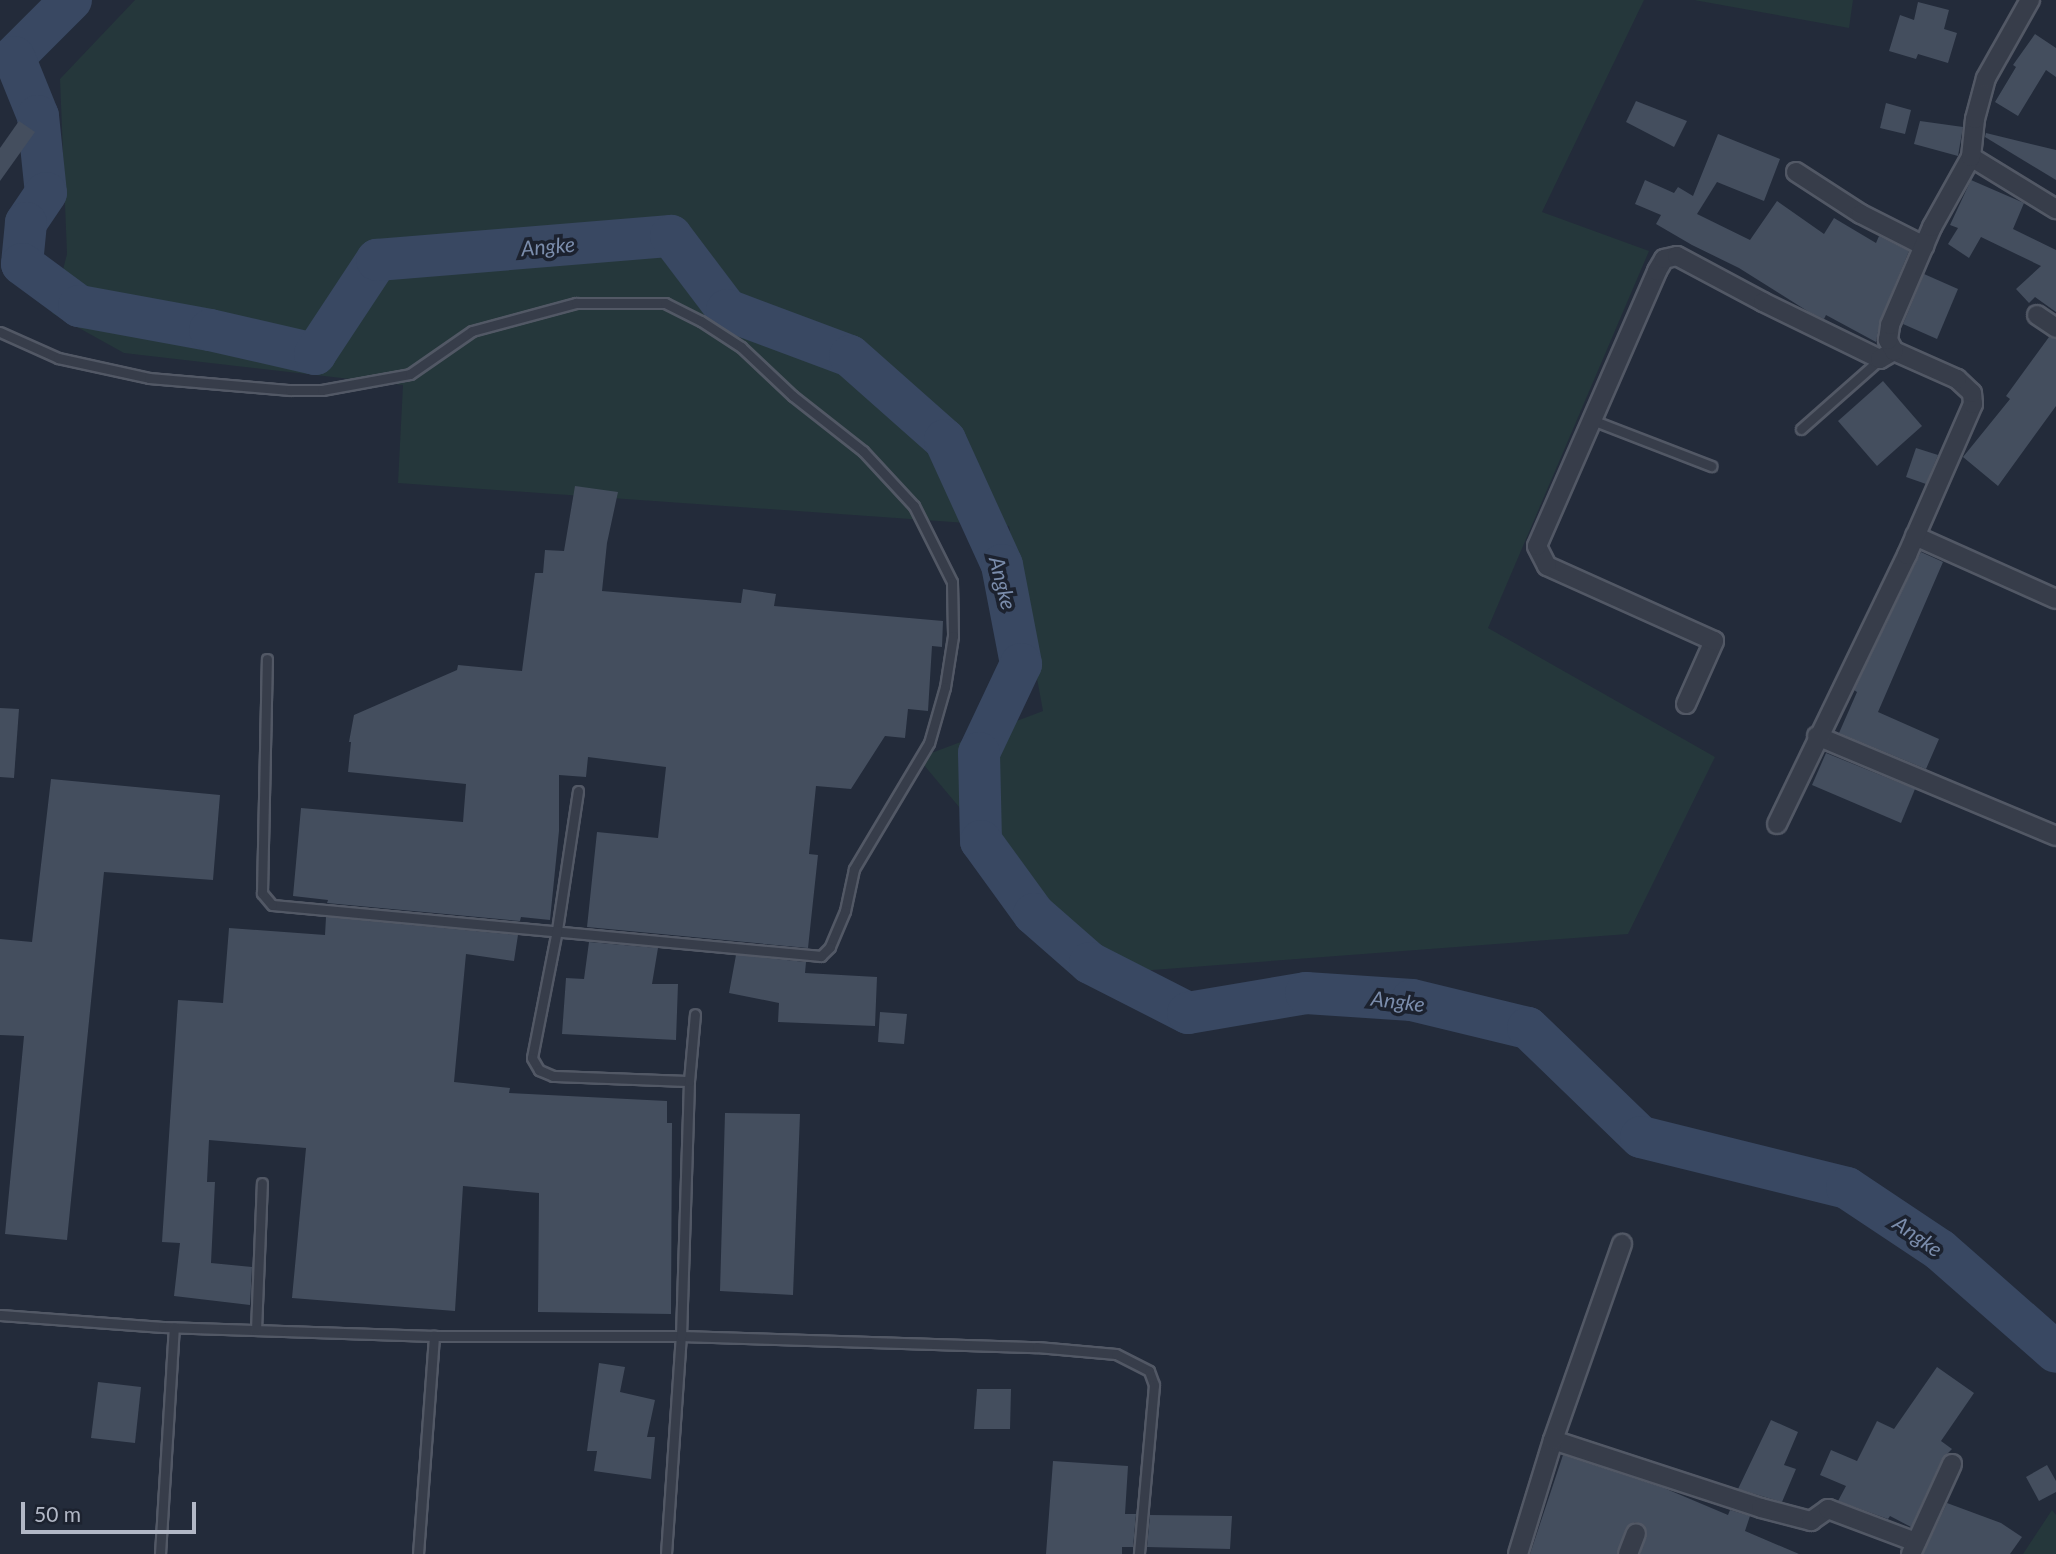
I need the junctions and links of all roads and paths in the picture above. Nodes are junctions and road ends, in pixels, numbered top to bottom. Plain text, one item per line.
1 (2030, 0) edge
2 (1971, 156) junction
3 (1796, 172) dead end
4 (2056, 209) edge
5 (1924, 246) junction
6 (2036, 315) dead end
7 (2056, 328) edge
8 (0, 332) edge
9 (1887, 355) junction
10 (1592, 420) junction
11 (1801, 429) dead end
12 (1711, 466) dead end
13 (1915, 536) junction
14 (2056, 599) edge
15 (267, 659) dead end
16 (1686, 704) dead end
17 (1817, 736) junction
18 (578, 791) dead end
19 (1777, 824) dead end
20 (2056, 836) edge
21 (557, 930) junction
22 (695, 1014) dead end
23 (689, 1081) junction
24 (262, 1183) dead end
25 (1622, 1244) dead end
26 (0, 1315) edge
27 (173, 1327) junction
28 (256, 1330) junction
29 (434, 1336) junction
30 (681, 1336) junction
31 (1553, 1440) junction
32 (1952, 1464) dead end
33 (1636, 1533) dead end
34 (1913, 1548) edge
35 (160, 1554) edge
36 (418, 1554) edge
37 (666, 1554) edge
38 (1139, 1554) edge
39 (1518, 1554) edge
40 (1628, 1554) edge

1 - 2 street
2 - 4 street
2 - 5 street
3 - 5 street
5 - 9 street
6 - 7 street
8 - 21 lane
9 - 10 street
9 - 11 lane
9 - 13 street
10 - 12 lane
10 - 16 street
13 - 14 street
13 - 17 street
15 - 21 lane
17 - 19 street
17 - 20 street
18 - 21 lane
21 - 23 lane
22 - 23 lane
23 - 30 lane
24 - 28 lane
25 - 31 street
26 - 27 lane
27 - 28 lane
27 - 35 lane
28 - 29 lane
29 - 30 lane
29 - 36 lane
30 - 37 lane
30 - 38 lane
31 - 34 street
31 - 39 street
32 - 34 street
33 - 40 street

